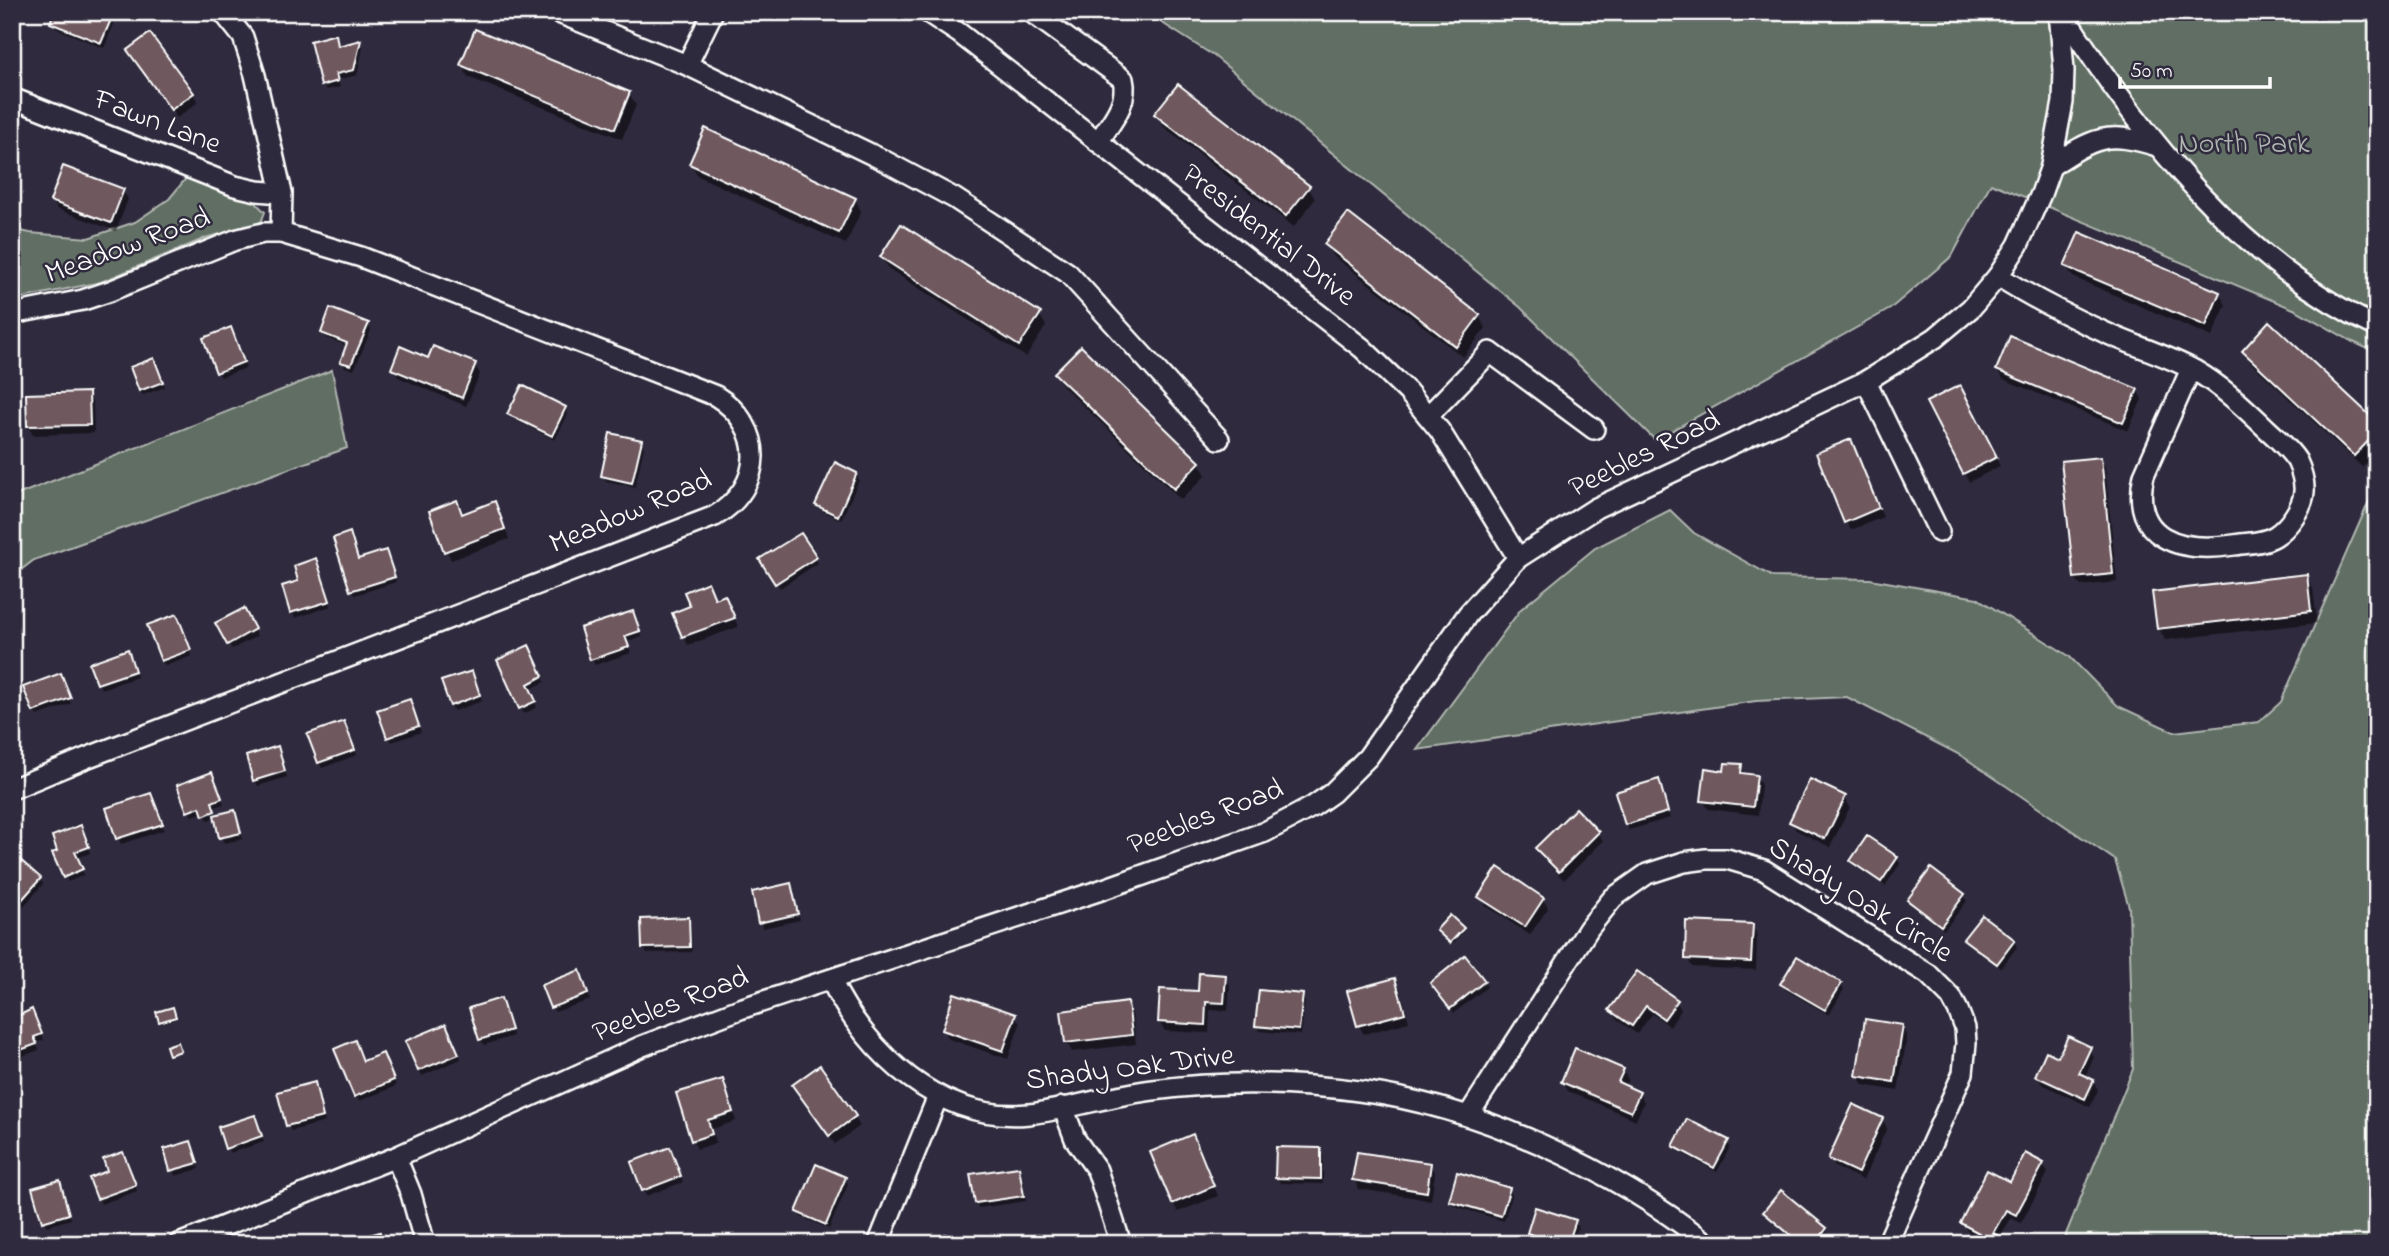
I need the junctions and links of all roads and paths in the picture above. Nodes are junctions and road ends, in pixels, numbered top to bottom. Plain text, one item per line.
1 (223, 12) edge
2 (556, 12) edge
3 (713, 12) edge
4 (927, 12) edge
5 (1031, 12) edge
6 (2060, 12) edge
7 (687, 65) junction
8 (12, 98) edge
9 (1098, 142) junction
10 (2157, 146) junction
11 (2051, 166) junction
12 (282, 193) junction
13 (281, 233) junction
14 (1998, 276) junction
15 (12, 314) edge
16 (2377, 327) edge
17 (2191, 369) junction
18 (1866, 381) junction
19 (1428, 416) junction
20 (1594, 429) dead end
21 (1219, 439) dead end
22 (1938, 532) dead end
23 (1518, 558) junction
24 (12, 789) edge
25 (831, 980) junction
26 (938, 1096) junction
27 (1063, 1107) junction
28 (1468, 1116) junction
29 (396, 1157) junction
30 (179, 1244) edge
31 (425, 1244) edge
32 (878, 1244) edge
33 (1121, 1244) edge
34 (1708, 1244) edge
35 (1887, 1244) edge

1 - 12 street
2 - 7 street
3 - 7 street
4 - 9 street, Presidential Drive
5 - 9 street
6 - 10 street
6 - 11 street, Peebles Road
7 - 21 street
8 - 12 street, Fawn Lane
9 - 19 street, Presidential Drive
10 - 11 street
10 - 16 street
11 - 14 street, Peebles Road
12 - 13 street
13 - 15 street, Meadow Road
13 - 24 street, Meadow Road
14 - 17 street
14 - 18 street, Peebles Road
17 - 17 street
18 - 22 street
18 - 23 street, Peebles Road
19 - 20 street
19 - 23 street, Presidential Drive
23 - 25 street, Peebles Road
25 - 26 street, Shady Oak Drive
25 - 29 street, Peebles Road
26 - 27 street, Shady Oak Drive
26 - 32 street
27 - 28 street, Shady Oak Drive
27 - 33 street
28 - 34 street, Shady Oak Drive
28 - 35 street, Shady Oak Circle
29 - 30 street, Peebles Road
29 - 31 street

